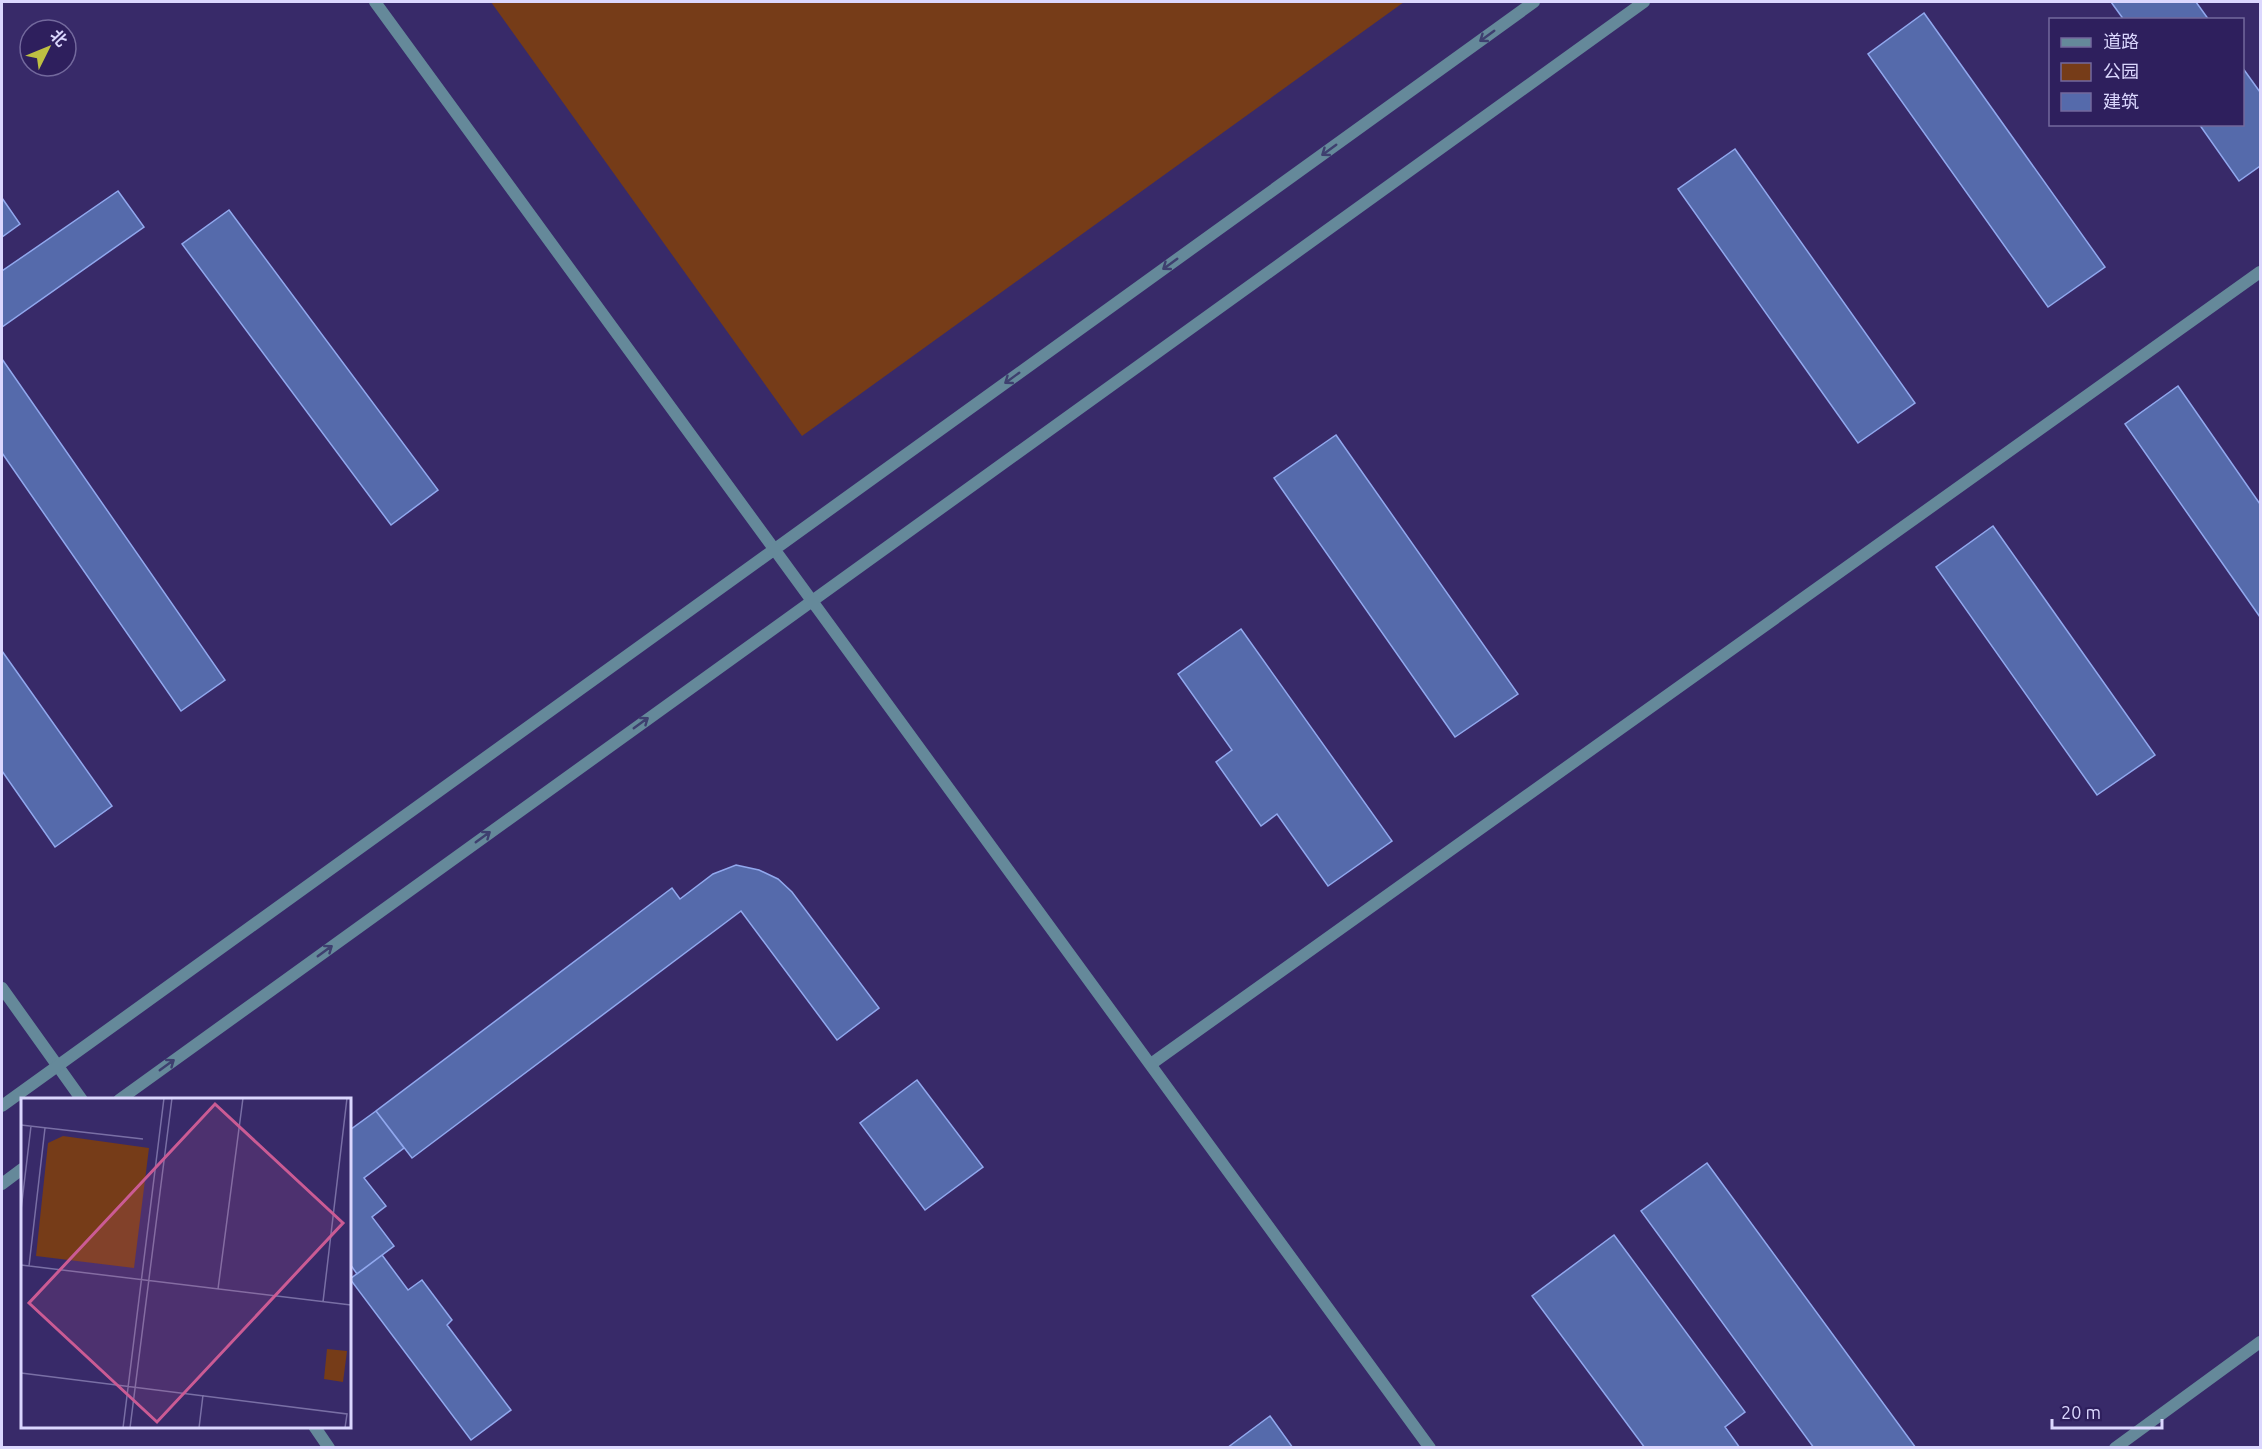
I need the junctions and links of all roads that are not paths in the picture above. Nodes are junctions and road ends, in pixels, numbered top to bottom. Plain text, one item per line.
1 (375, 2) edge
2 (1534, 2) edge
3 (1644, 2) edge
4 (2260, 272) edge
5 (775, 549) junction
6 (813, 600) junction
7 (2, 988) edge
8 (1151, 1064) junction
9 (58, 1065) junction
10 (81, 1098) edge
11 (122, 1098) edge
12 (2, 1106) edge
13 (21, 1170) edge
14 (2, 1184) edge
15 (2260, 1341) edge
16 (315, 1428) edge
17 (329, 1448) edge
18 (1430, 1448) edge
19 (2115, 1448) edge

1 - 5 street
2 -> 5 street
3 - 6 street
4 - 8 street
5 - 6 street
5 - 9 street
6 - 8 street
11 -> 6 street
7 - 9 street
8 - 18 street
9 - 10 street
9 - 12 street
13 - 14 street
15 - 19 street
16 - 17 street

